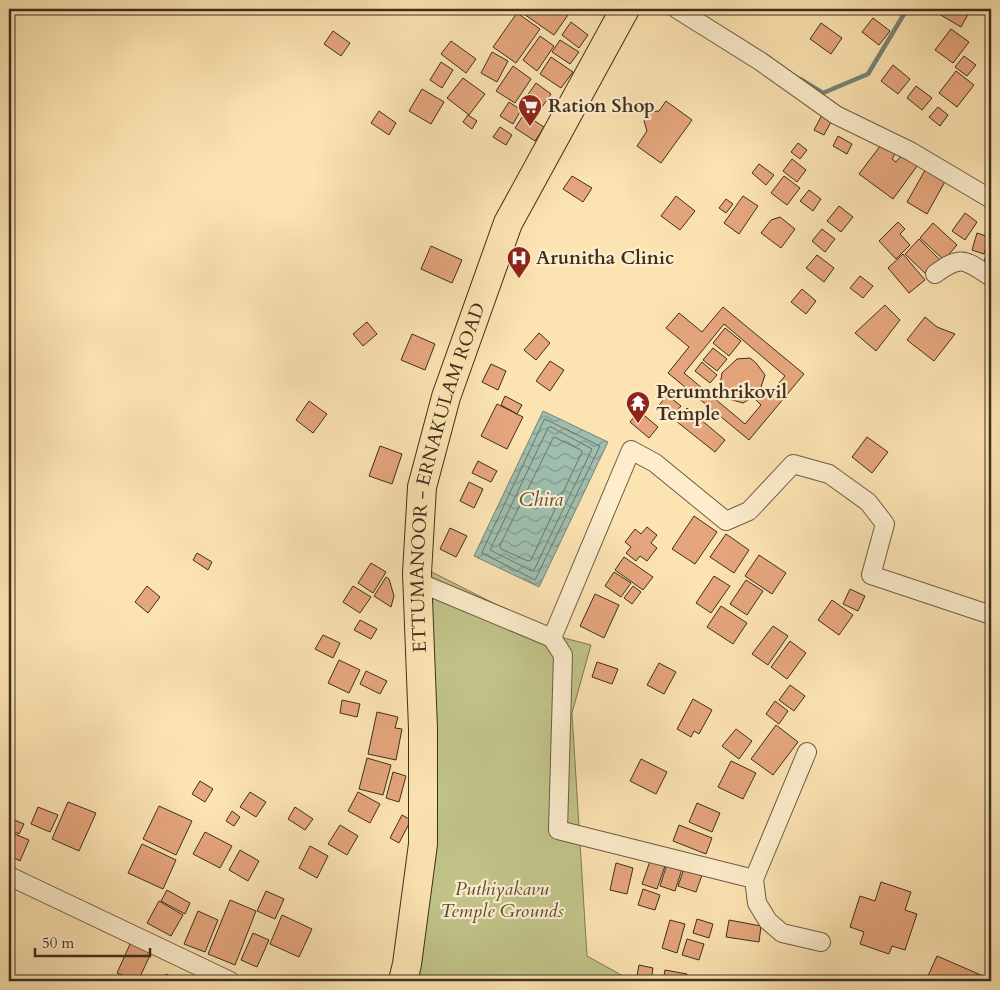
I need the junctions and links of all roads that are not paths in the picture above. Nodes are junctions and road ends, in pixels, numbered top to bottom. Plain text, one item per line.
1 (624, 9) edge
2 (677, 9) edge
3 (991, 199) edge
4 (935, 274) dead end
5 (991, 277) edge
6 (418, 582) junction
7 (991, 615) edge
8 (552, 638) junction
9 (807, 752) dead end
10 (9, 876) edge
11 (754, 879) junction
12 (821, 942) dead end
13 (230, 981) edge
14 (402, 981) edge

1 - 6 main road, ETTUMANOOR - ERNAKULAM ROAD
2 - 3 street
4 - 5 street
6 - 8 street
6 - 14 main road, ETTUMANOOR - ERNAKULAM ROAD
7 - 8 street
8 - 11 street
9 - 11 street
10 - 13 street
11 - 12 street

